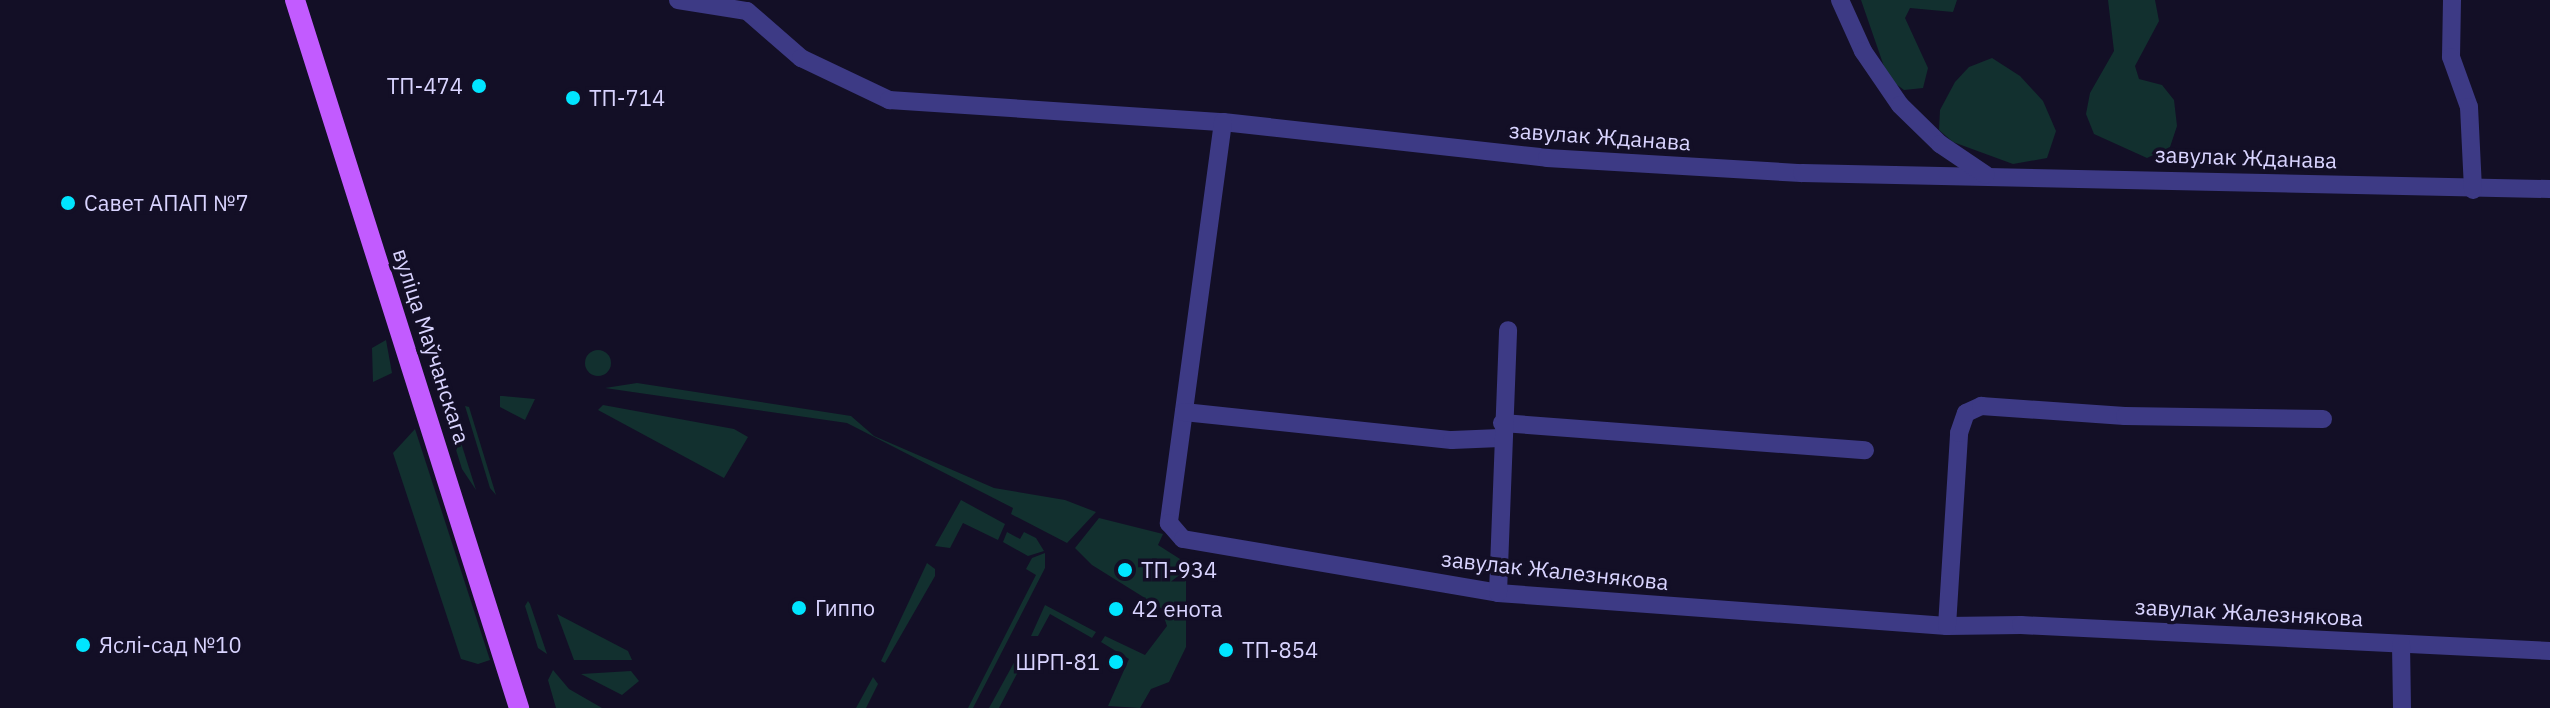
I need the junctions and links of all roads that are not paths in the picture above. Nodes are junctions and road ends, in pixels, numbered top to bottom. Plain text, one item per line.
1 (295, 0) edge
2 (678, 0) edge
3 (1840, 0) edge
4 (2452, 0) edge
5 (1223, 122) junction
6 (1986, 175) junction
7 (2550, 189) edge
8 (2473, 190) junction
9 (1508, 330) dead end
10 (1184, 412) junction
11 (2323, 419) dead end
12 (1501, 430) junction
13 (1865, 450) dead end
14 (1498, 593) junction
15 (1947, 626) junction
16 (2401, 644) junction
17 (2550, 651) edge
18 (519, 708) edge
19 (2402, 708) edge

1 - 18 main road, вуліца Маўчанскага
2 - 5 street, завулак Жданава
3 - 6 street
4 - 8 street
5 - 6 street, завулак Жданава
5 - 10 street
6 - 8 street, завулак Жданава
7 - 8 street, завулак Жданава
9 - 12 street
10 - 12 street
10 - 14 street, завулак Жалезнякова
11 - 15 street
12 - 13 street
12 - 14 street
14 - 15 street, завулак Жалезнякова
15 - 16 street, завулак Жалезнякова
16 - 17 street, завулак Жалезнякова
16 - 19 street

